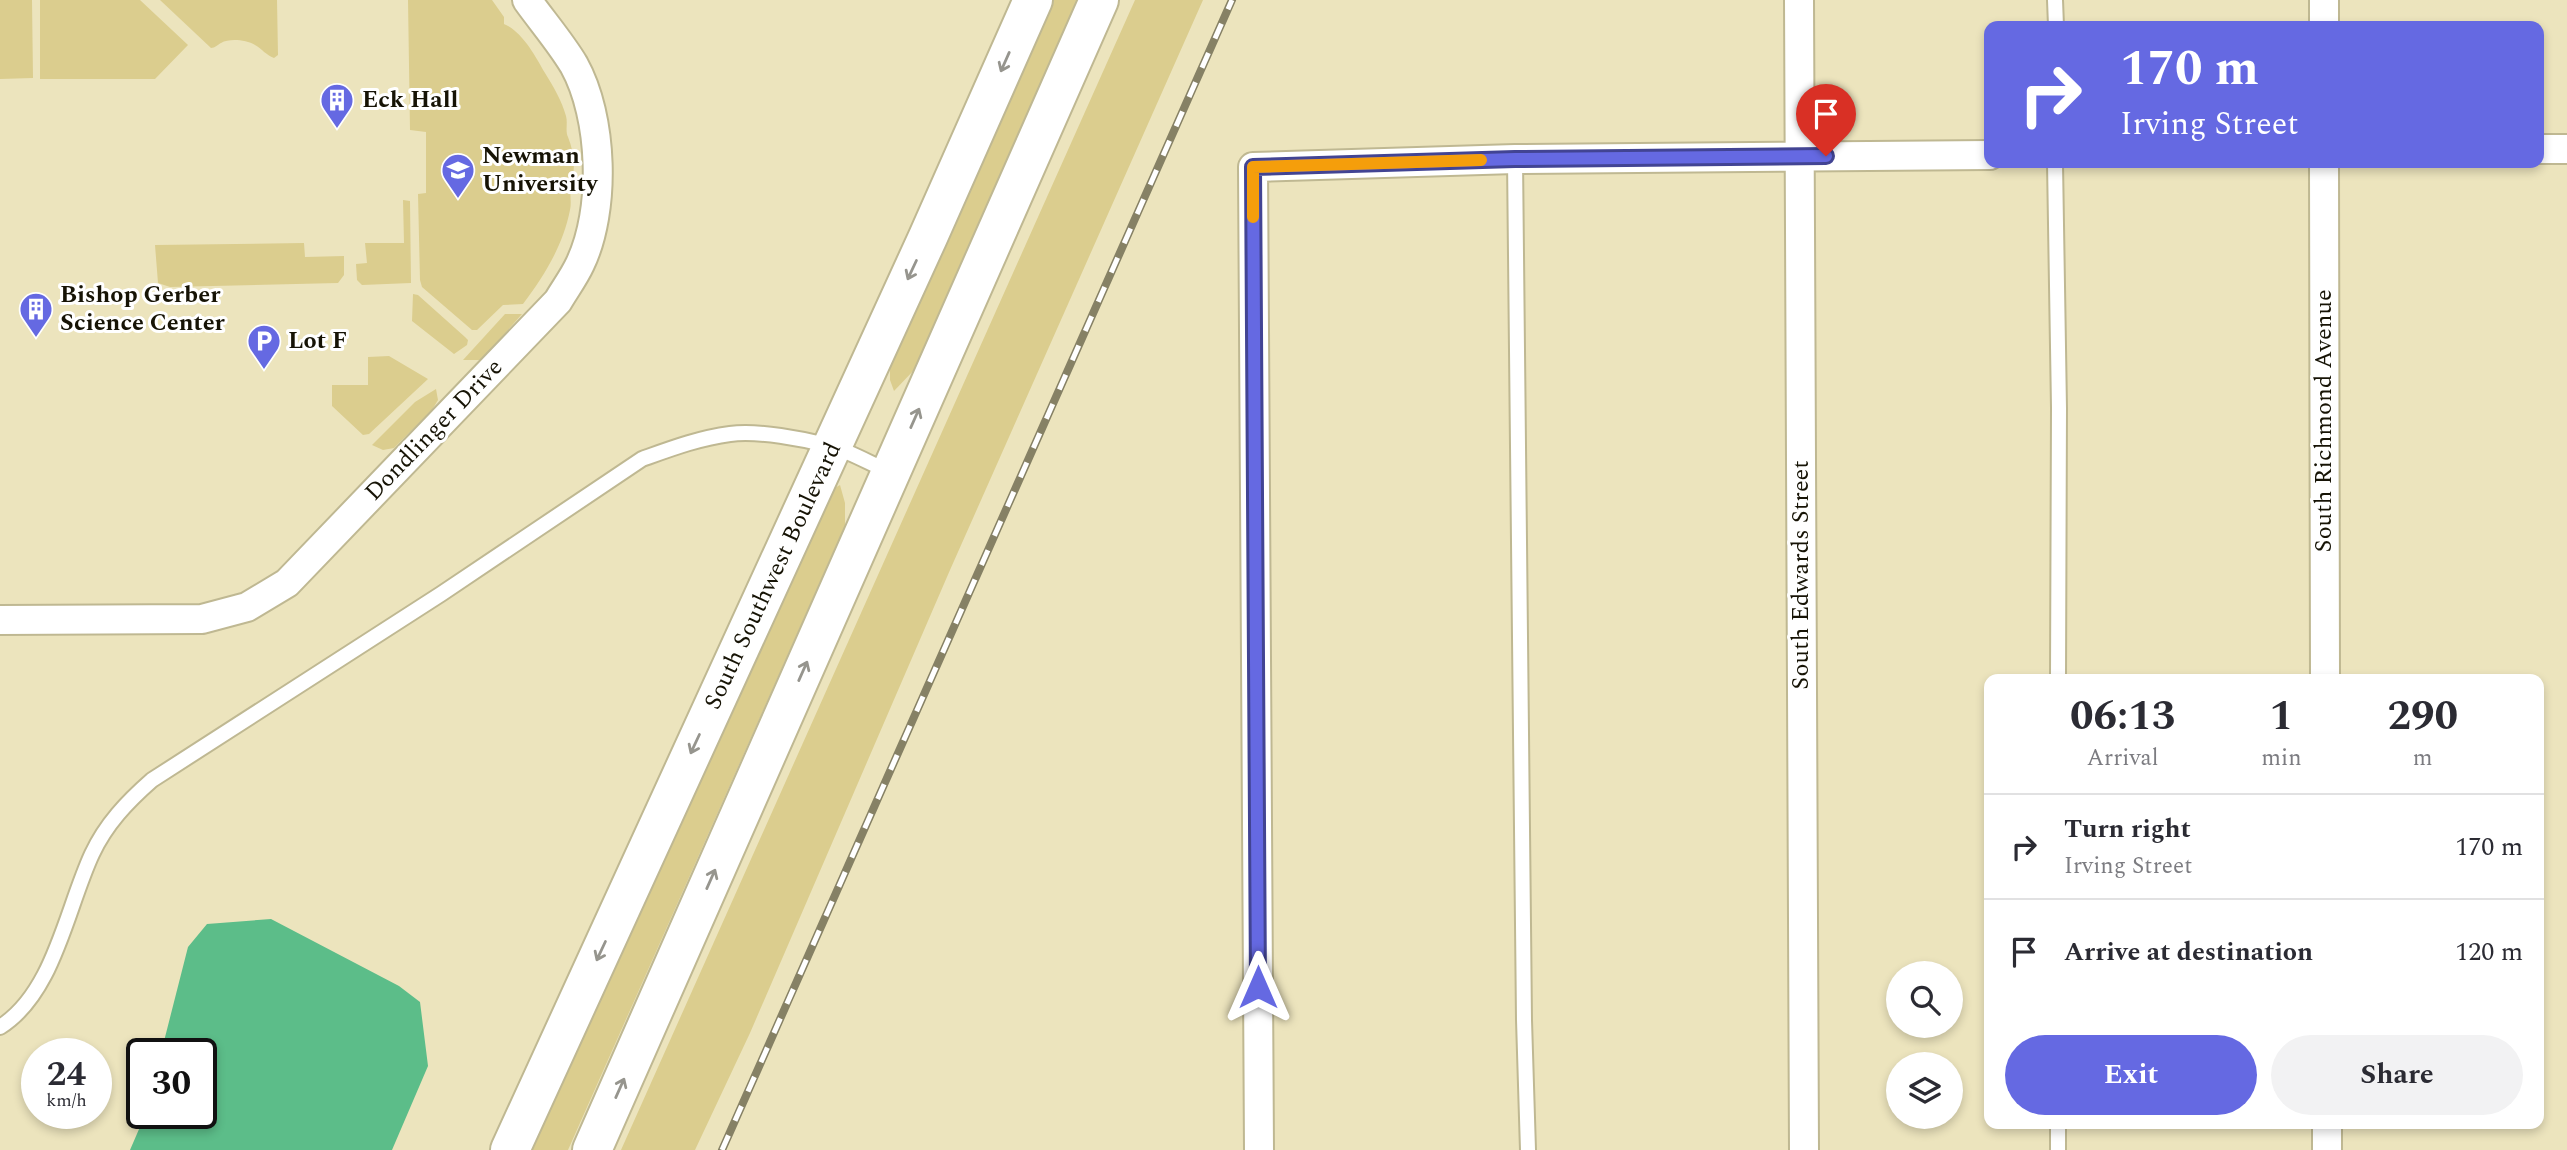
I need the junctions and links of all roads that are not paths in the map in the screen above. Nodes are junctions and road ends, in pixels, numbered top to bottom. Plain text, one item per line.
1 (527, 0) edge
2 (1033, 0) edge
3 (1099, 0) edge
4 (1799, 0) edge
5 (2055, 0) edge
6 (2324, 0) edge
7 (2056, 21) edge
8 (2324, 21) edge
9 (2544, 149) edge
10 (2567, 149) edge
11 (1984, 155) edge
12 (1799, 156) junction
13 (1515, 159) junction
14 (2055, 168) edge
15 (2323, 168) edge
16 (832, 446) junction
17 (891, 473) junction
18 (0, 620) edge
19 (2058, 674) edge
20 (2325, 674) edge
21 (0, 1027) edge
22 (2057, 1129) edge
23 (2327, 1129) edge
24 (510, 1150) edge
25 (592, 1150) edge
26 (1259, 1150) edge
27 (1528, 1150) edge
28 (1804, 1150) edge
29 (2057, 1150) edge
30 (2327, 1150) edge

1 - 18 street, Dondlinger Drive
2 -> 16 main road, South Southwest Boulevard
17 -> 3 main road
4 - 12 street, South Edwards Street
5 - 7 lane
6 - 8 street
9 - 10 street
11 - 12 street
12 - 13 street
12 - 28 street, South Edwards Street
13 - 26 street
13 - 27 lane
14 - 19 lane
15 - 20 street, South Richmond Avenue
16 - 17 lane
16 - 21 lane
16 -> 24 main road, South Southwest Boulevard
25 -> 17 main road
22 - 29 lane
23 - 30 street

